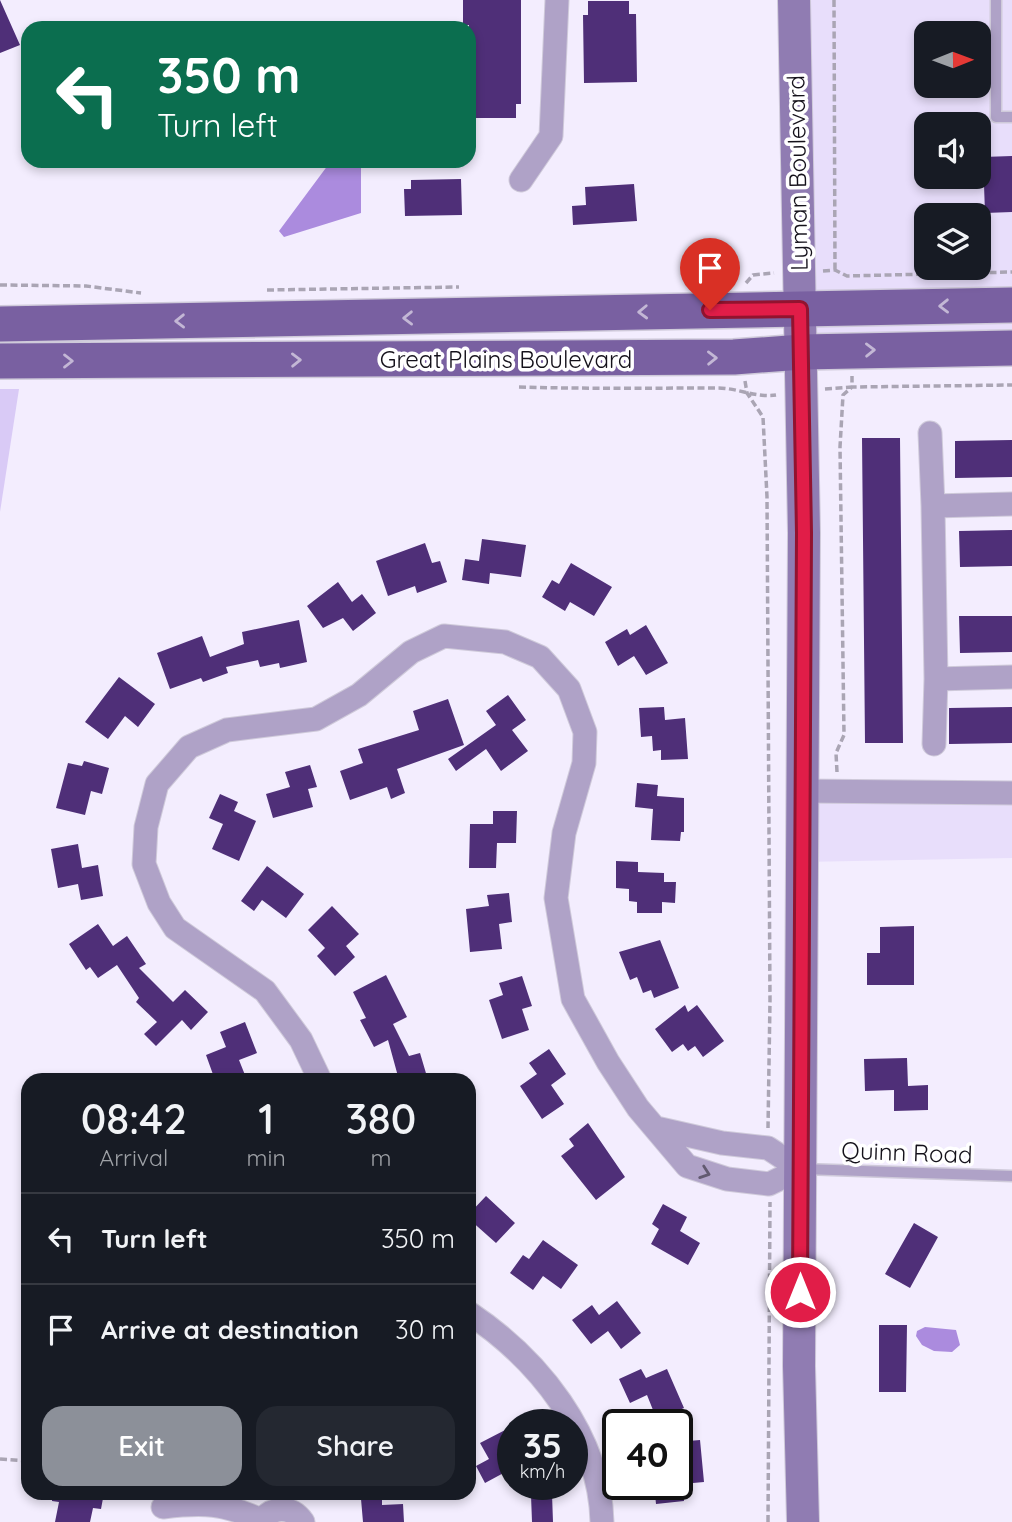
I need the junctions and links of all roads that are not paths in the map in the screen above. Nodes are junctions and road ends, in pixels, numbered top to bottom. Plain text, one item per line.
1 (557, 0) edge
2 (794, 0) edge
3 (996, 0) edge
4 (1012, 117) edge
5 (522, 180) dead end
6 (1012, 305) edge
7 (800, 309) junction
8 (0, 324) edge
9 (1012, 348) edge
10 (802, 352) junction
11 (0, 361) edge
12 (930, 433) dead end
13 (1012, 504) edge
14 (933, 506) junction
15 (1012, 677) edge
16 (936, 679) junction
17 (934, 744) dead end
18 (802, 791) junction
19 (1012, 793) edge
20 (317, 1073) edge
21 (656, 1128) junction
22 (800, 1169) junction
23 (1012, 1176) edge
24 (476, 1319) edge
25 (162, 1507) edge
26 (261, 1521) edge
27 (303, 1522) edge
28 (602, 1522) edge
29 (803, 1522) edge

1 - 5 street
2 - 7 street, Lyman Boulevard
3 - 4 lane
6 -> 7 main road, Great Plains Boulevard
7 -> 8 main road, Great Plains Boulevard
7 - 10 street, Lyman Boulevard
10 -> 9 main road, Great Plains Boulevard
11 -> 10 main road, Great Plains Boulevard
10 - 18 street, Lyman Boulevard
12 - 14 street
13 - 14 street
14 - 16 street
15 - 16 street
16 - 17 street
18 - 19 street
18 - 22 street, Lyman Boulevard
20 - 21 street
21 - 22 street
21 -> 22 street
22 - 23 lane, Quinn Road
22 - 29 street, Lyman Boulevard
24 - 28 street
25 - 26 street
26 - 27 street

